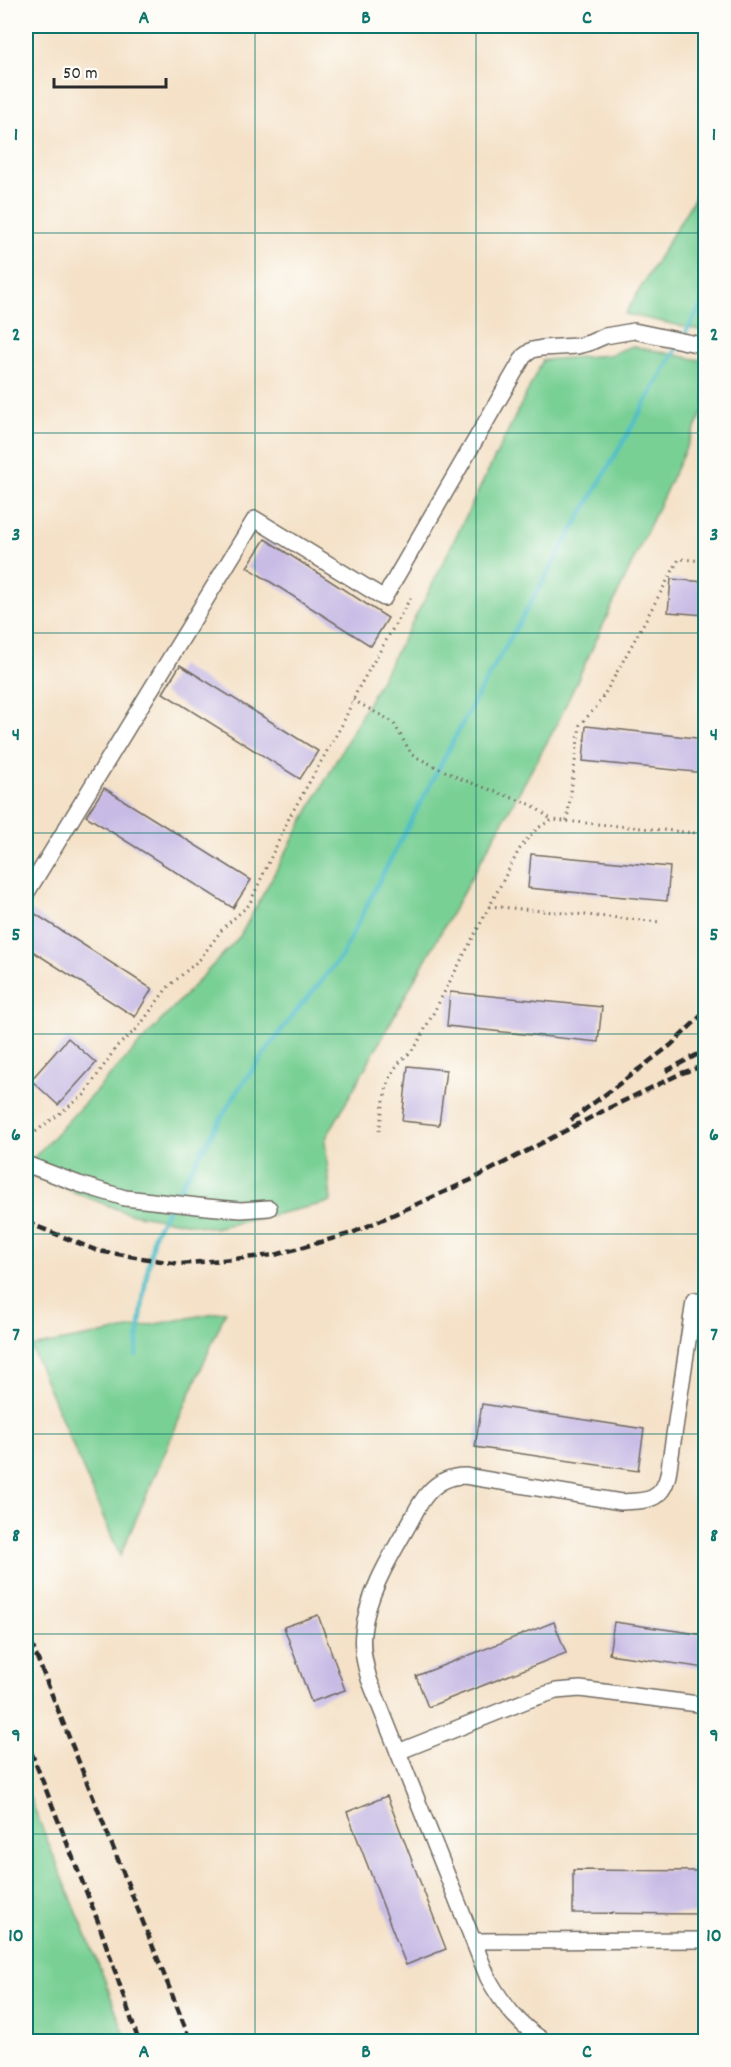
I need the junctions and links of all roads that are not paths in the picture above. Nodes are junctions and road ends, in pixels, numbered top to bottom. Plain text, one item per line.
1 (705, 346) edge
2 (26, 894) edge
3 (26, 1164) edge
4 (269, 1208) dead end
5 (705, 1302) edge
6 (705, 1705) edge
7 (398, 1752) junction
8 (705, 1940) edge
9 (474, 1941) junction
10 (546, 2042) edge

1 - 2 street
3 - 4 street
5 - 7 street
6 - 7 street
7 - 9 street
8 - 9 street
9 - 10 street

